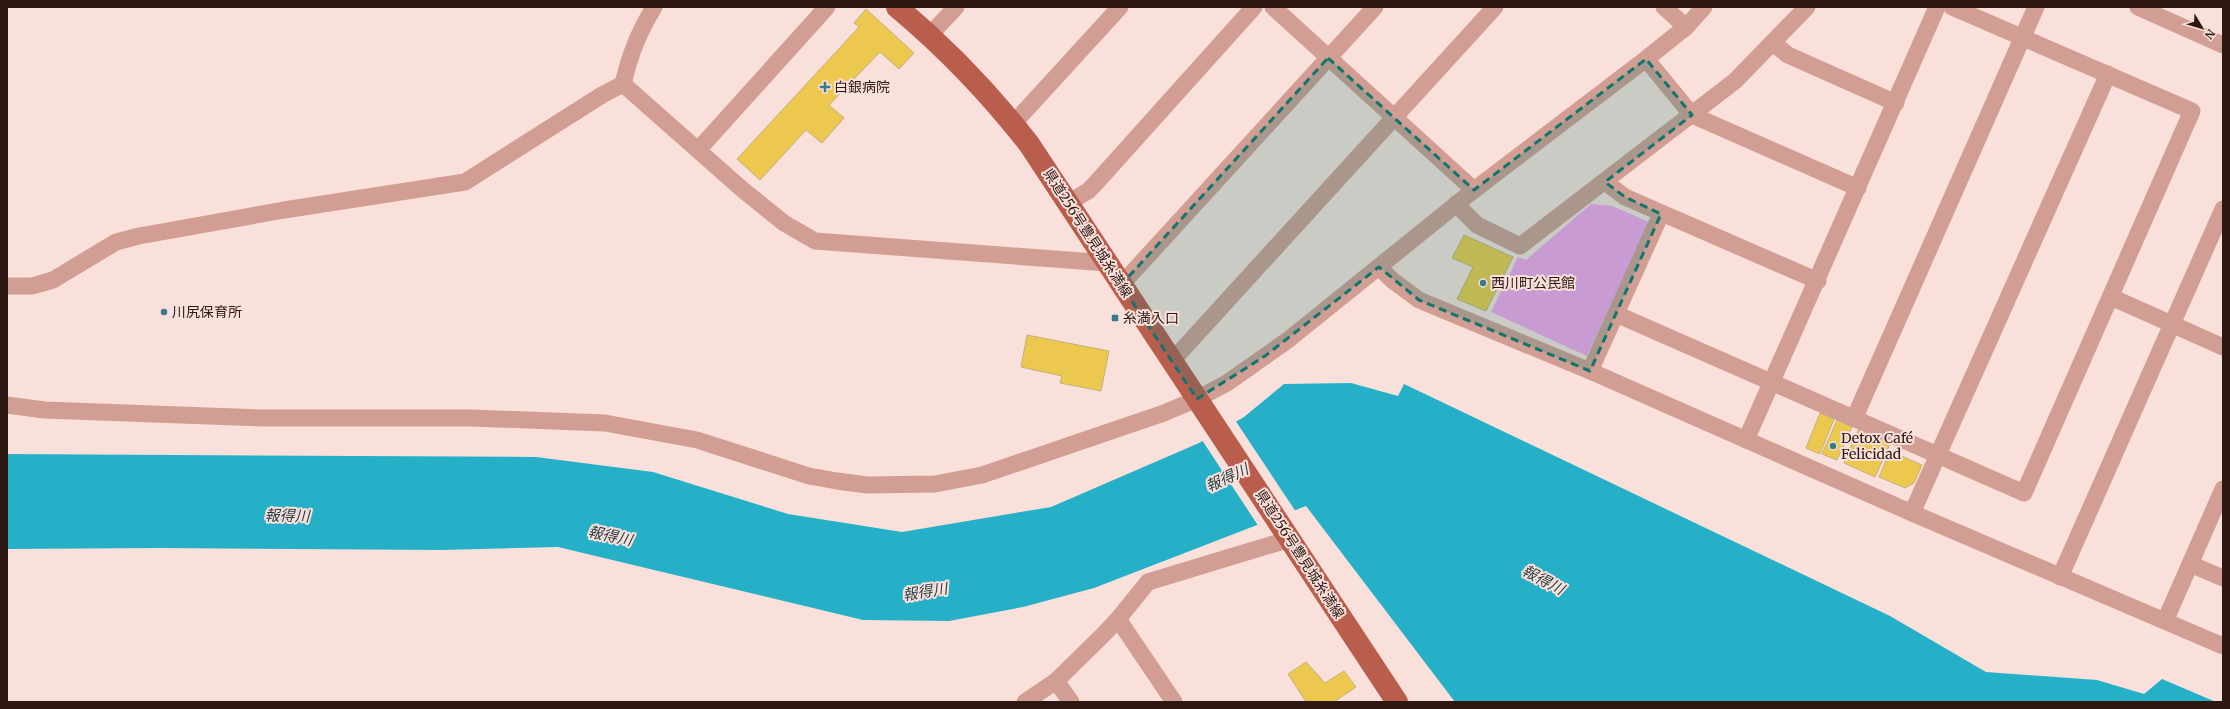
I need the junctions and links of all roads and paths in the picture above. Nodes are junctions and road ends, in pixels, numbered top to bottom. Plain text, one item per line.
1 (654, 7) edge
2 (827, 7) edge
3 (897, 7) edge
4 (956, 7) edge
5 (1120, 7) edge
6 (1254, 7) edge
7 (1273, 7) edge
8 (1375, 7) edge
9 (1495, 7) edge
10 (1664, 7) edge
11 (1704, 7) edge
12 (1807, 7) edge
13 (1937, 7) edge
14 (1952, 7) edge
15 (2036, 7) edge
16 (2138, 7) edge
17 (1686, 27) junction
18 (930, 35) junction
19 (2023, 38) junction
20 (1773, 43) junction
21 (2223, 45) edge
22 (1328, 58) junction
23 (1646, 59) junction
24 (2108, 74) junction
25 (623, 84) junction
26 (1896, 103) junction
27 (1692, 115) junction
28 (1394, 117) junction
29 (1013, 124) junction
30 (698, 150) junction
31 (1605, 182) junction
32 (1858, 188) junction
33 (1474, 190) junction
34 (1068, 203) junction
35 (1456, 204) junction
36 (2223, 209) edge
37 (1661, 214) junction
38 (1107, 263) junction
39 (1379, 267) junction
40 (1818, 281) junction
41 (1121, 285) junction
42 (7, 286) edge
43 (2111, 297) junction
44 (1616, 314) junction
45 (2172, 325) junction
46 (2223, 347) edge
47 (1172, 360) junction
48 (1590, 371) junction
49 (1772, 382) junction
50 (1197, 399) junction
51 (7, 405) edge
52 (1854, 419) junction
53 (1746, 440) junction
54 (1938, 455) junction
55 (2223, 489) edge
56 (1912, 514) junction
57 (1286, 532) junction
58 (2190, 564) junction
59 (2060, 577) junction
60 (2223, 578) edge
61 (1118, 619) junction
62 (2165, 621) junction
63 (2223, 646) edge
64 (1056, 681) junction
65 (1025, 702) edge
66 (1071, 702) edge
67 (1174, 702) edge
68 (1397, 702) edge

1 - 25 street
2 - 30 street
3 - 18 main road, 県道256号豊見城糸満線
4 - 18 street
5 - 29 street
6 - 34 street
7 - 22 street
8 - 22 street
9 - 28 street
10 - 17 street
11 - 17 street
12 - 20 street
13 - 26 street
14 - 19 street
15 - 19 street
16 - 21 street
17 - 23 street
18 - 29 main road, 県道256号豊見城糸満線
19 - 24 street
19 - 52 street
20 - 26 street
20 - 27 street
22 - 28 street
22 - 41 street
23 - 27 street
23 - 33 street
24 - 43 street
24 - 54 street
25 - 30 street
25 - 42 street
26 - 32 street
27 - 31 street
27 - 32 street
28 - 33 street
28 - 47 street
29 - 34 main road, 県道256号豊見城糸満線
30 - 38 street
31 - 35 street
31 - 37 street
32 - 40 street
33 - 35 street
34 - 38 main road, 県道256号豊見城糸満線
35 - 39 street
36 - 45 street
37 - 40 street
37 - 44 street
38 - 41 main road, 県道256号豊見城糸満線
39 - 48 street
39 - 50 street
40 - 49 street
41 - 47 main road, 県道256号豊見城糸満線
43 - 45 street
43 - 54 street
44 - 48 street
44 - 49 street
45 - 46 street
45 - 59 street
47 - 50 main road, 県道256号豊見城糸満線
48 - 53 street
49 - 52 street
49 - 53 street
50 - 51 street
50 - 57 main road, 県道256号豊見城糸満線
52 - 54 street
53 - 56 street
54 - 56 street
55 - 58 street
56 - 59 street
57 - 61 street
57 - 68 main road, 県道256号豊見城糸満線
58 - 60 street
58 - 62 street
59 - 62 street
61 - 64 street
61 - 67 street
62 - 63 street
64 - 65 street
64 - 66 street

